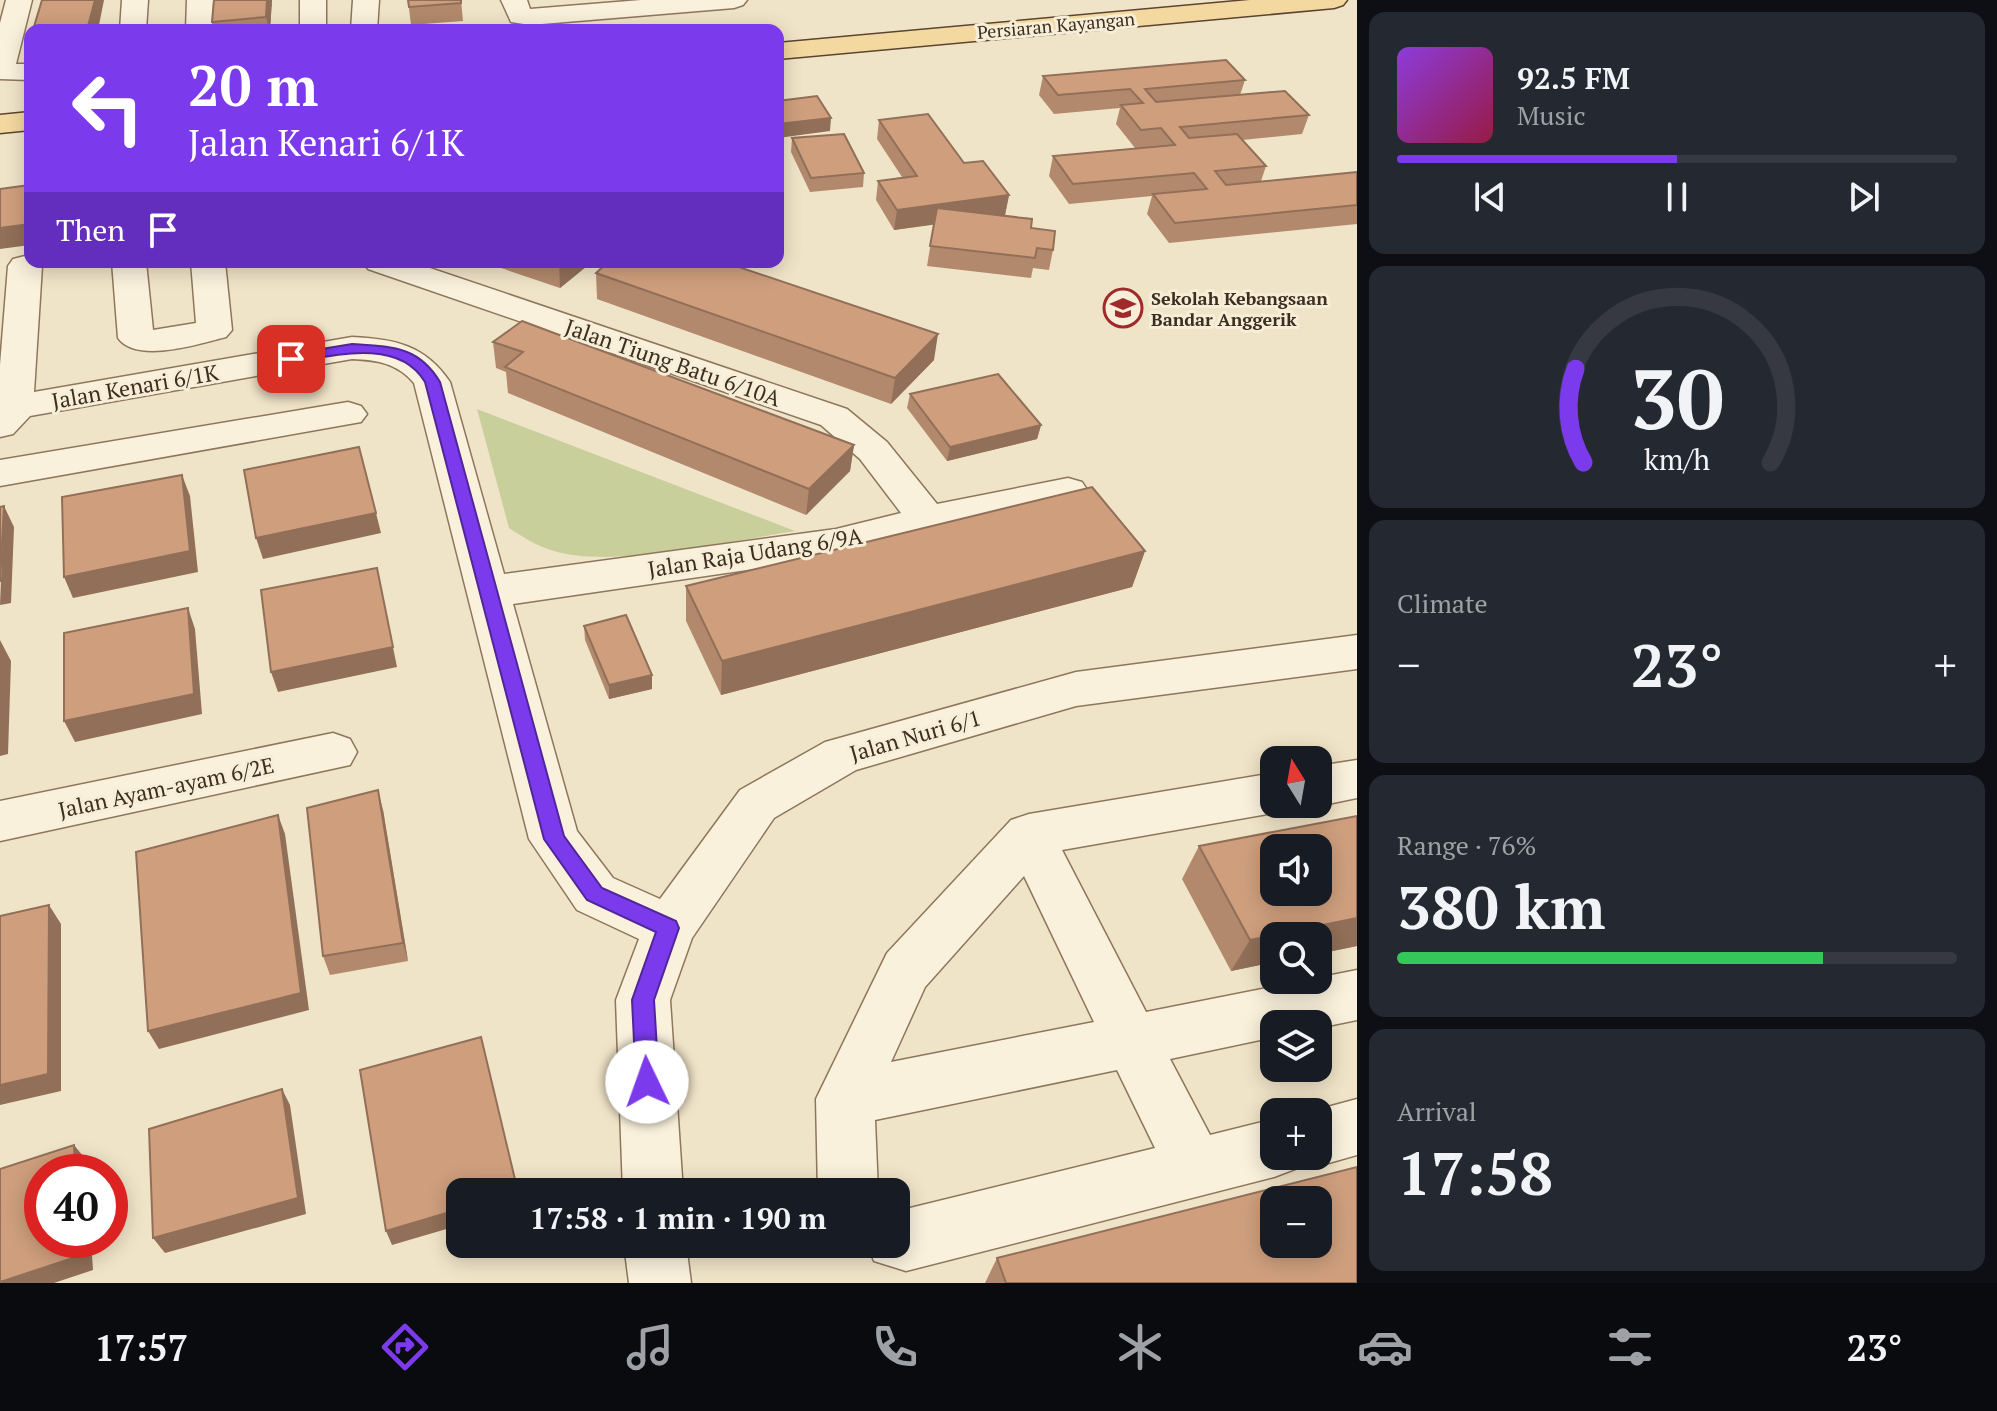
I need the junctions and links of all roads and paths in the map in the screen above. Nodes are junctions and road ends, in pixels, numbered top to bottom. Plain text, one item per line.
1 (19, 0) edge
2 (135, 0) edge
3 (200, 0) edge
4 (313, 0) edge
5 (366, 0) edge
6 (514, 0) edge
7 (734, 0) edge
8 (1104, 0) edge
9 (1334, 0) edge
10 (695, 2) edge
11 (644, 4) edge
12 (133, 24) edge
13 (199, 24) edge
14 (313, 24) edge
15 (364, 24) edge
16 (784, 28) edge
17 (784, 50) edge
18 (24, 72) edge
19 (24, 96) edge
20 (0, 98) edge
21 (24, 122) edge
22 (0, 124) edge
23 (26, 268) edge
24 (130, 268) edge
25 (209, 268) edge
26 (398, 268) edge
27 (10, 348) edge
28 (348, 414) dead end
29 (7, 416) edge
30 (0, 473) edge
31 (1068, 491) edge
32 (927, 520) junction
33 (487, 592) junction
34 (1357, 652) edge
35 (333, 752) dead end
36 (1357, 779) edge
37 (1332, 783) edge
38 (1260, 795) edge
39 (0, 821) edge
40 (1029, 835) junction
41 (669, 928) junction
42 (1357, 995) edge
43 (1133, 1040) junction
44 (845, 1099) junction
45 (1357, 1127) edge
46 (1332, 1133) edge
47 (1260, 1152) edge
48 (1195, 1168) junction
49 (652, 1178) edge
50 (848, 1178) edge
51 (910, 1239) edge
52 (657, 1258) edge
53 (660, 1283) edge

1 - 18 street
2 - 12 street
3 - 13 street
4 - 14 street
5 - 15 street
6 - 11 street
7 - 10 street
8 - 16 main road, Persiaran Kayangan
9 - 17 main road, Persiaran Kayangan
10 - 11 street
19 - 20 main road
21 - 22 main road
23 - 27 street, Jalan Kenari 6/1K
24 - 25 street
26 - 32 street, Jalan Tiung Batu 6/10A
27 - 29 street, Jalan Kenari 6/1K
28 - 30 street
29 - 33 street, Jalan Kenari 6/1K
31 - 32 street, Jalan Raja Udang 6/9A
32 - 33 street, Jalan Raja Udang 6/9A
33 - 41 street, Jalan Kenari 6/1K
34 - 41 street, Jalan Nuri 6/1
35 - 39 street, Jalan Ayam-ayam 6/2E
36 - 37 street
38 - 40 street
40 - 43 street
40 - 44 street
41 - 49 street, Jalan Nuri 6/1
42 - 43 street
43 - 44 street
43 - 48 street
44 - 50 street
45 - 46 street
47 - 48 street
48 - 51 street
52 - 53 street

